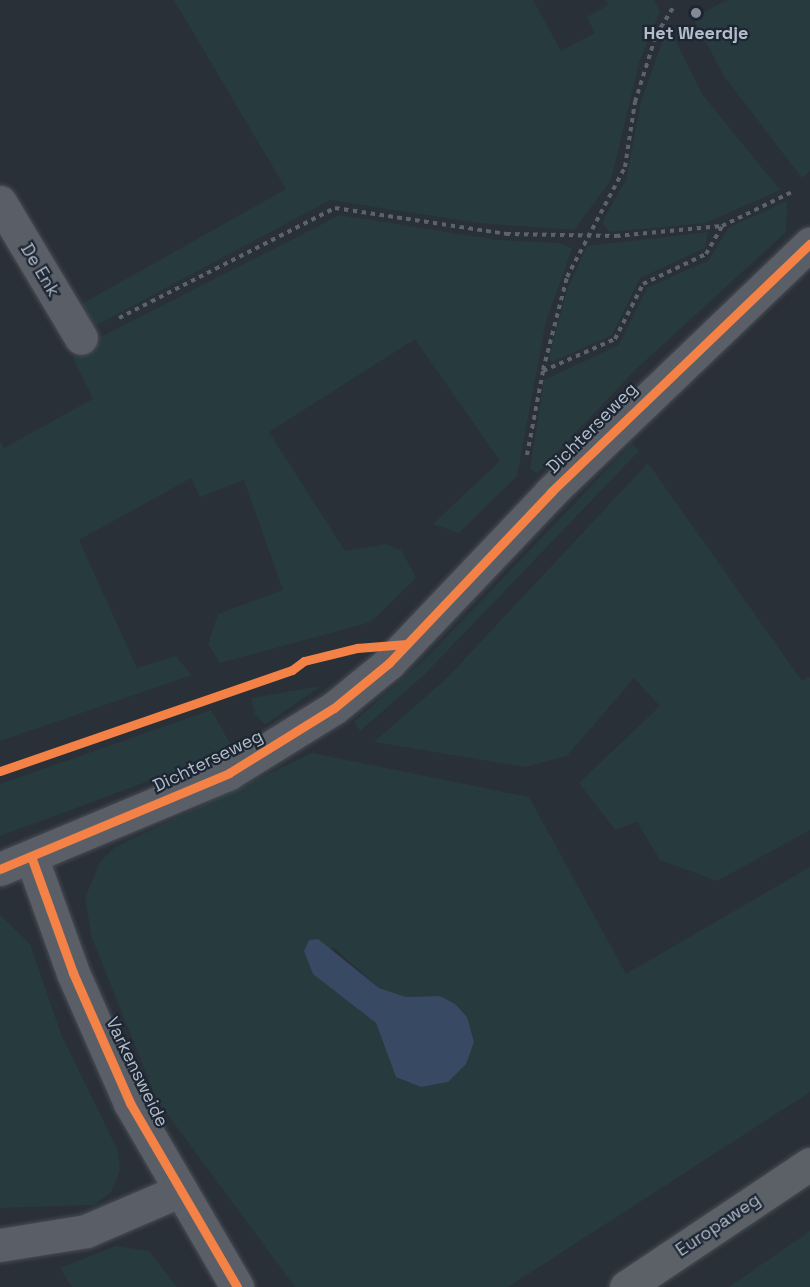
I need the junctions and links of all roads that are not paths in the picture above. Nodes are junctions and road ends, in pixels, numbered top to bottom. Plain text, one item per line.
1 (0, 202) edge
2 (810, 244) edge
3 (81, 338) road end
4 (32, 859) junction
5 (0, 869) edge
6 (810, 1164) edge
7 (179, 1191) junction
8 (0, 1245) edge
9 (237, 1287) edge
10 (626, 1287) edge

1 - 3 street, De Enk
2 - 4 street, Dichterseweg
4 - 5 street, Dichterseweg
4 - 7 street, Varkensweide
6 - 10 main road, Europaweg
7 - 8 street
7 - 9 street, Varkensweide

